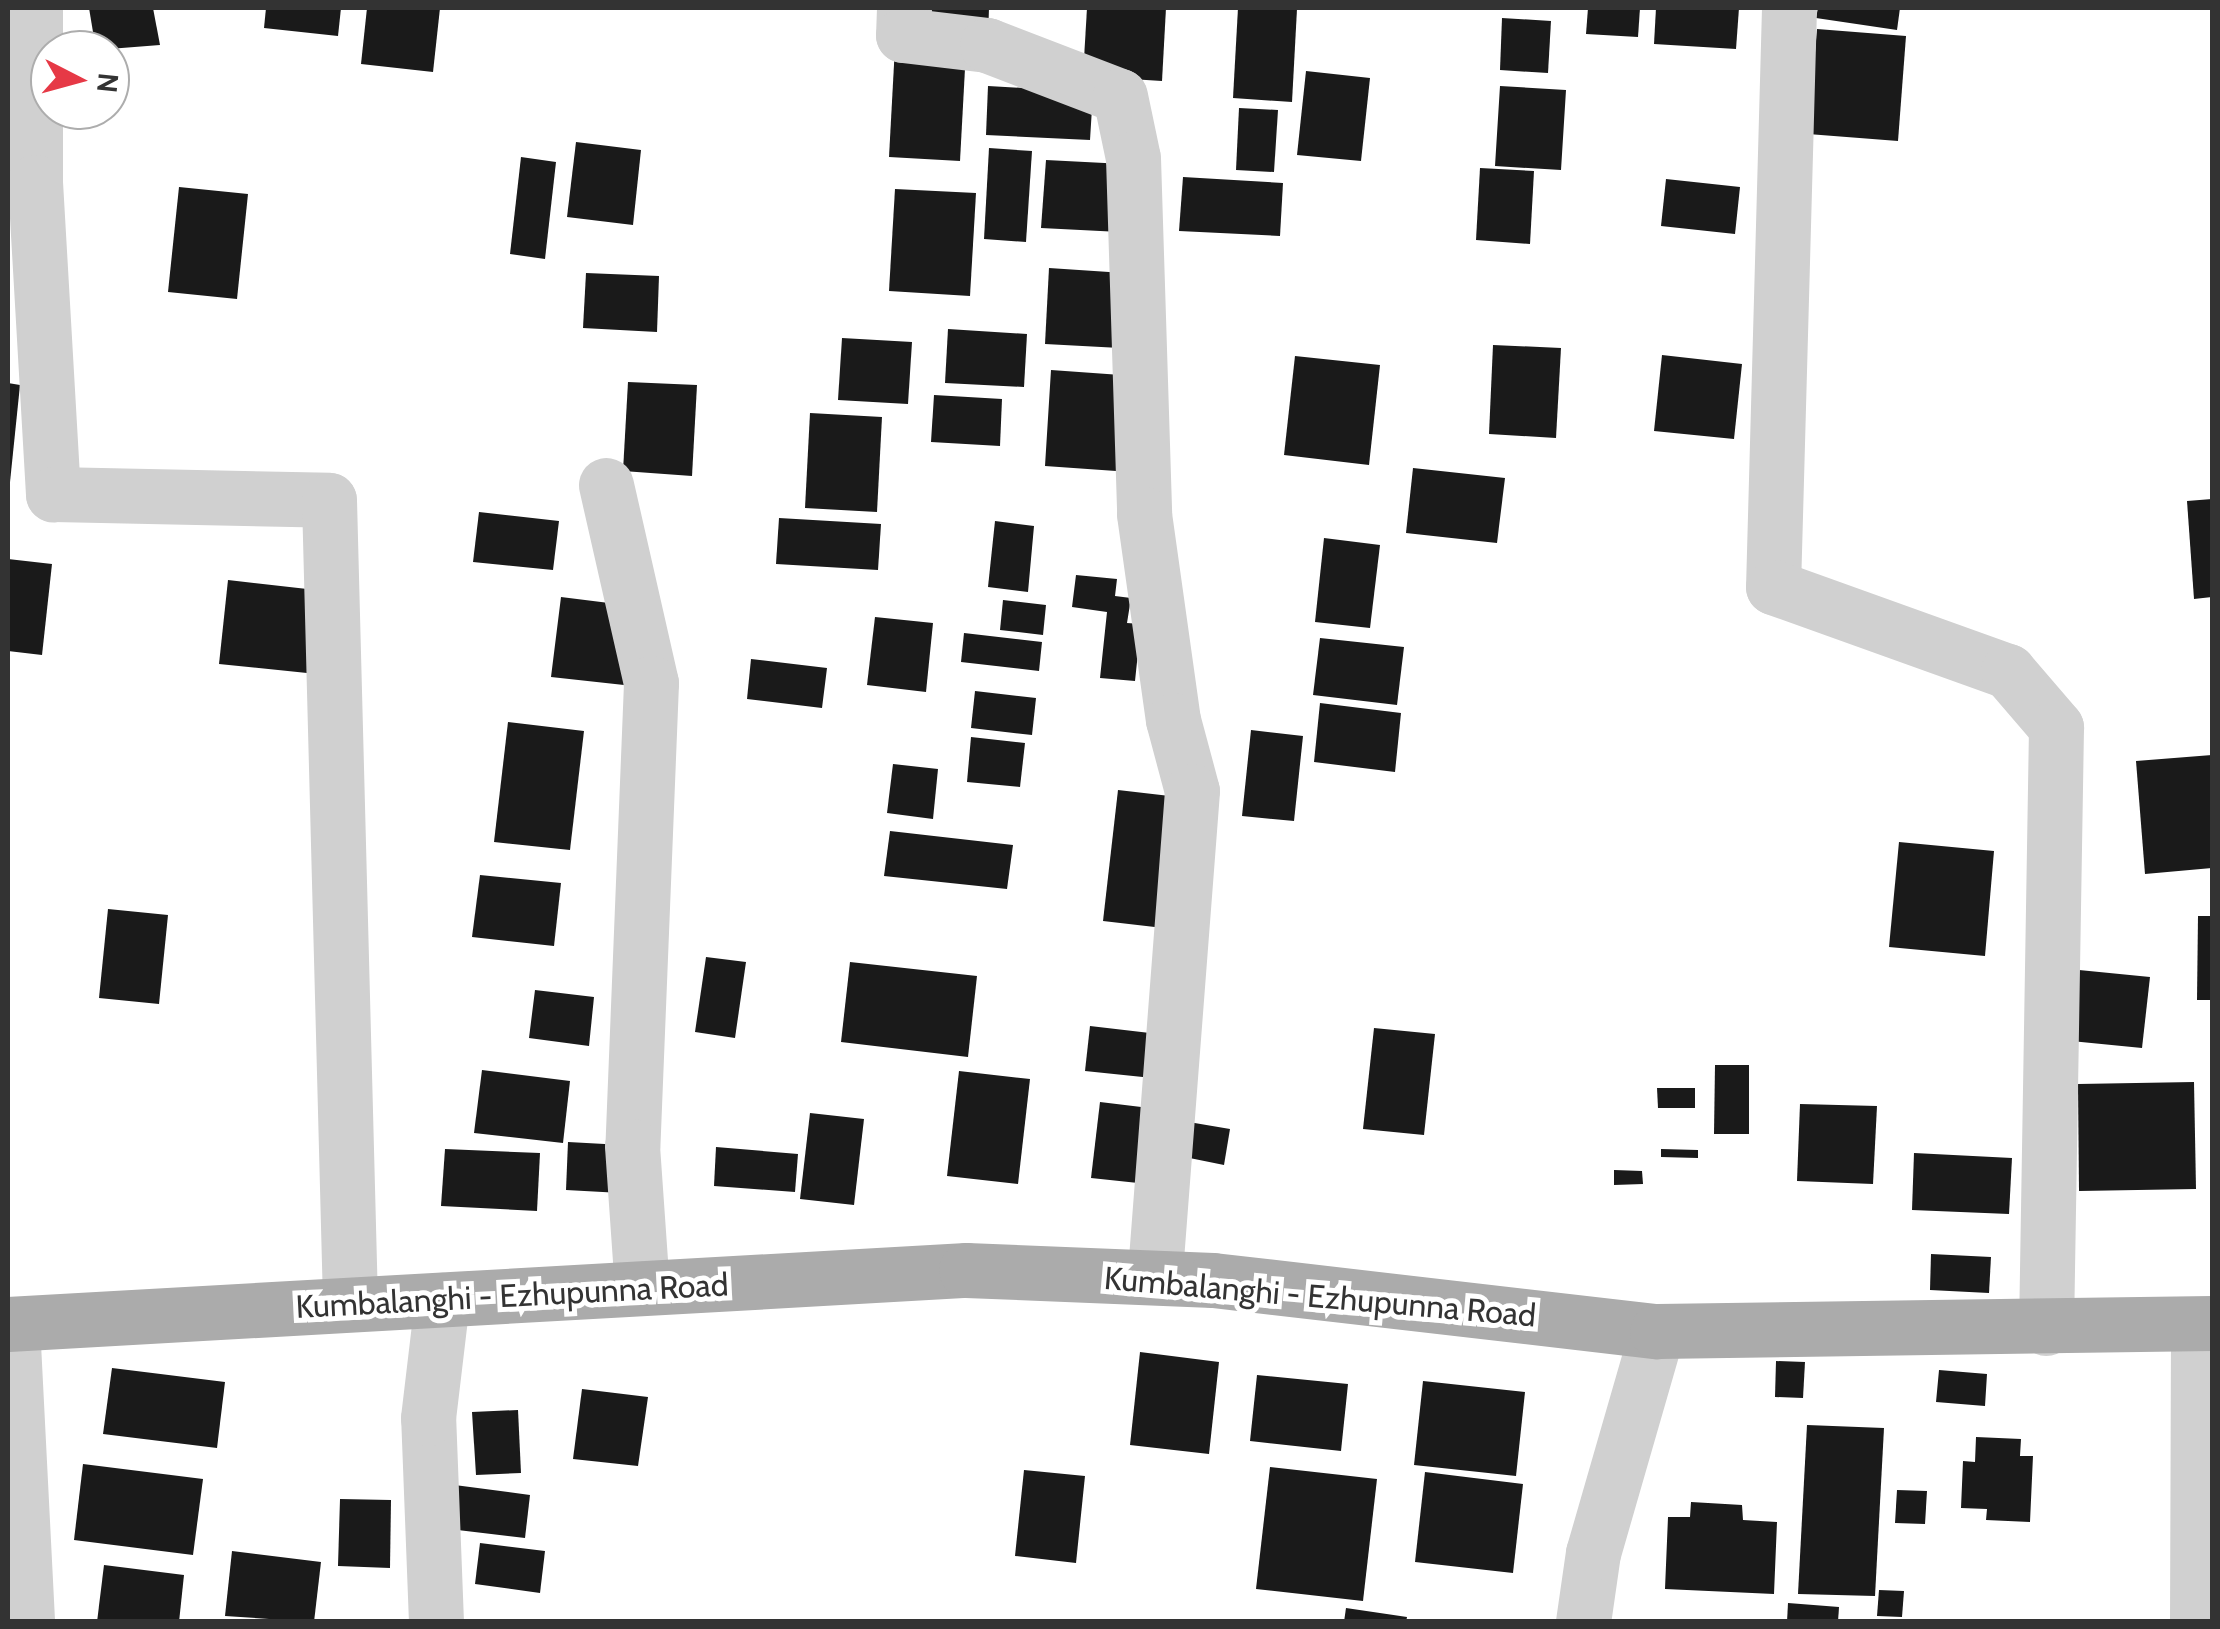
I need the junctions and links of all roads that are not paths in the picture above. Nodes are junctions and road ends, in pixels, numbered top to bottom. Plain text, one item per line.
1 (35, 8) edge
2 (904, 8) edge
3 (1790, 8) edge
4 (21, 183) edge
5 (606, 485) dead end
6 (1154, 1277) junction
7 (642, 1288) junction
8 (442, 1300) junction
9 (350, 1304) junction
10 (10, 1324) edge
11 (2205, 1324) edge
12 (2046, 1328) junction
13 (1657, 1331) junction
14 (28, 1622) edge
15 (436, 1622) edge
16 (1583, 1622) edge
17 (2197, 1622) edge

1 - 4 street
2 - 6 street
3 - 12 street
4 - 9 street
5 - 7 street
6 - 7 main road, Kumbalanghi - Ezhupunna Road
6 - 13 main road, Kumbalanghi - Ezhupunna Road
7 - 8 main road, Kumbalanghi - Ezhupunna Road
8 - 9 main road, Kumbalanghi - Ezhupunna Road
8 - 15 street
9 - 10 main road, Kumbalanghi - Ezhupunna Road
10 - 14 street
11 - 12 main road, Kumbalanghi - Ezhupunna Road
11 - 17 street
12 - 13 main road, Kumbalanghi - Ezhupunna Road
13 - 16 street

